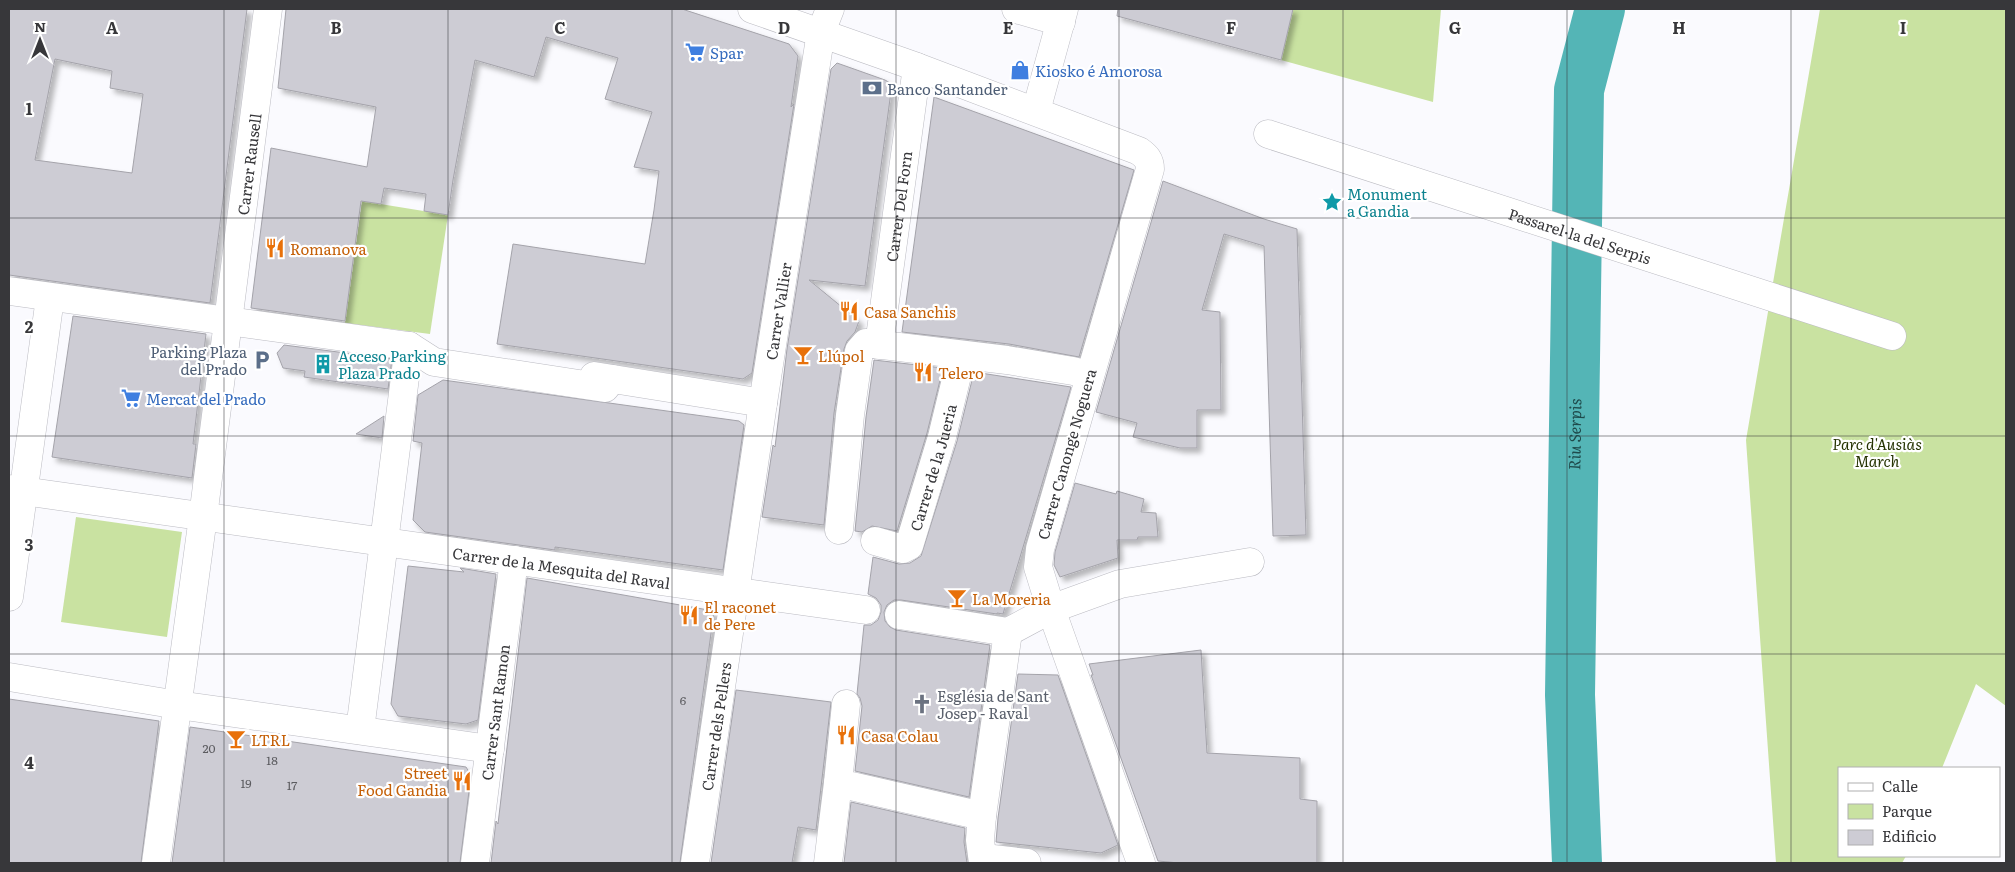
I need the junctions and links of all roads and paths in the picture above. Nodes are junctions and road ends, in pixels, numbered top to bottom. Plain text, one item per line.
1 (268, 9) edge
2 (752, 9) edge
3 (1016, 9) edge
4 (1062, 16) edge
5 (826, 21) edge
6 (917, 67) junction
7 (1036, 111) junction
8 (1268, 134) dead end
9 (28, 294) edge
10 (229, 320) junction
11 (1892, 336) dead end
12 (409, 346) junction
13 (869, 348) junction
14 (962, 355) junction
15 (525, 366) dead end
16 (1089, 375) junction
17 (612, 379) junction
18 (763, 403) junction
19 (16, 490) edge
20 (203, 517) junction
21 (839, 530) dead end
22 (876, 541) dead end
23 (385, 543) junction
24 (514, 560) junction
25 (1250, 562) dead end
26 (736, 591) junction
27 (9, 597) edge
28 (1051, 609) junction
29 (866, 610) dead end
30 (899, 614) dead end
31 (1008, 632) junction
32 (9, 676) edge
33 (846, 704) dead end
34 (178, 705) junction
35 (394, 725) dead end
36 (360, 730) junction
37 (490, 743) junction
38 (838, 782) junction
39 (982, 816) junction
40 (983, 860) edge
41 (163, 861) edge
42 (475, 863) edge
43 (695, 863) edge
44 (828, 863) edge
45 (1027, 863) edge
46 (1141, 863) edge

1 - 10 street, Carrer Rausell
2 - 5 street
3 - 4 street
4 - 7 street
5 - 6 street
5 - 18 street, Carrer Vallier
6 - 7 street
6 - 13 street, Carrer Del Forn
7 - 16 street, Carrer Canonge Noguera
8 - 11 street, Passarel·la del Serpis
9 - 10 street
9 - 19 street
10 - 12 street
10 - 20 street, Carrer Rausell
12 - 17 street
12 - 23 street
13 - 14 street
13 - 21 street, Carrer Del Forn
14 - 16 street
14 - 22 street, Carrer de la Jueria
15 - 17 street
16 - 28 street, Carrer Canonge Noguera
17 - 18 street
18 - 26 street, Carrer Vallier
19 - 20 street, Carrer de la Mesquita del Raval
19 - 27 street
20 - 23 street, Carrer de la Mesquita del Raval
20 - 34 street, Carrer Rausell
23 - 24 street, Carrer de la Mesquita del Raval
23 - 36 street
24 - 26 street, Carrer de la Mesquita del Raval
24 - 37 street, Carrer Sant Ramon
25 - 28 street
26 - 29 street, Carrer de la Mesquita del Raval
26 - 43 street, Carrer dels Pellers
28 - 31 street
28 - 46 street, Carrer Canonge Noguera
30 - 31 street
31 - 39 street
32 - 34 street
33 - 38 street
34 - 36 street
34 - 41 street, Carrer Rausell
35 - 37 street
36 - 37 street
37 - 42 street, Carrer Sant Ramon
38 - 39 street
38 - 44 street
39 - 40 street
40 - 45 street

